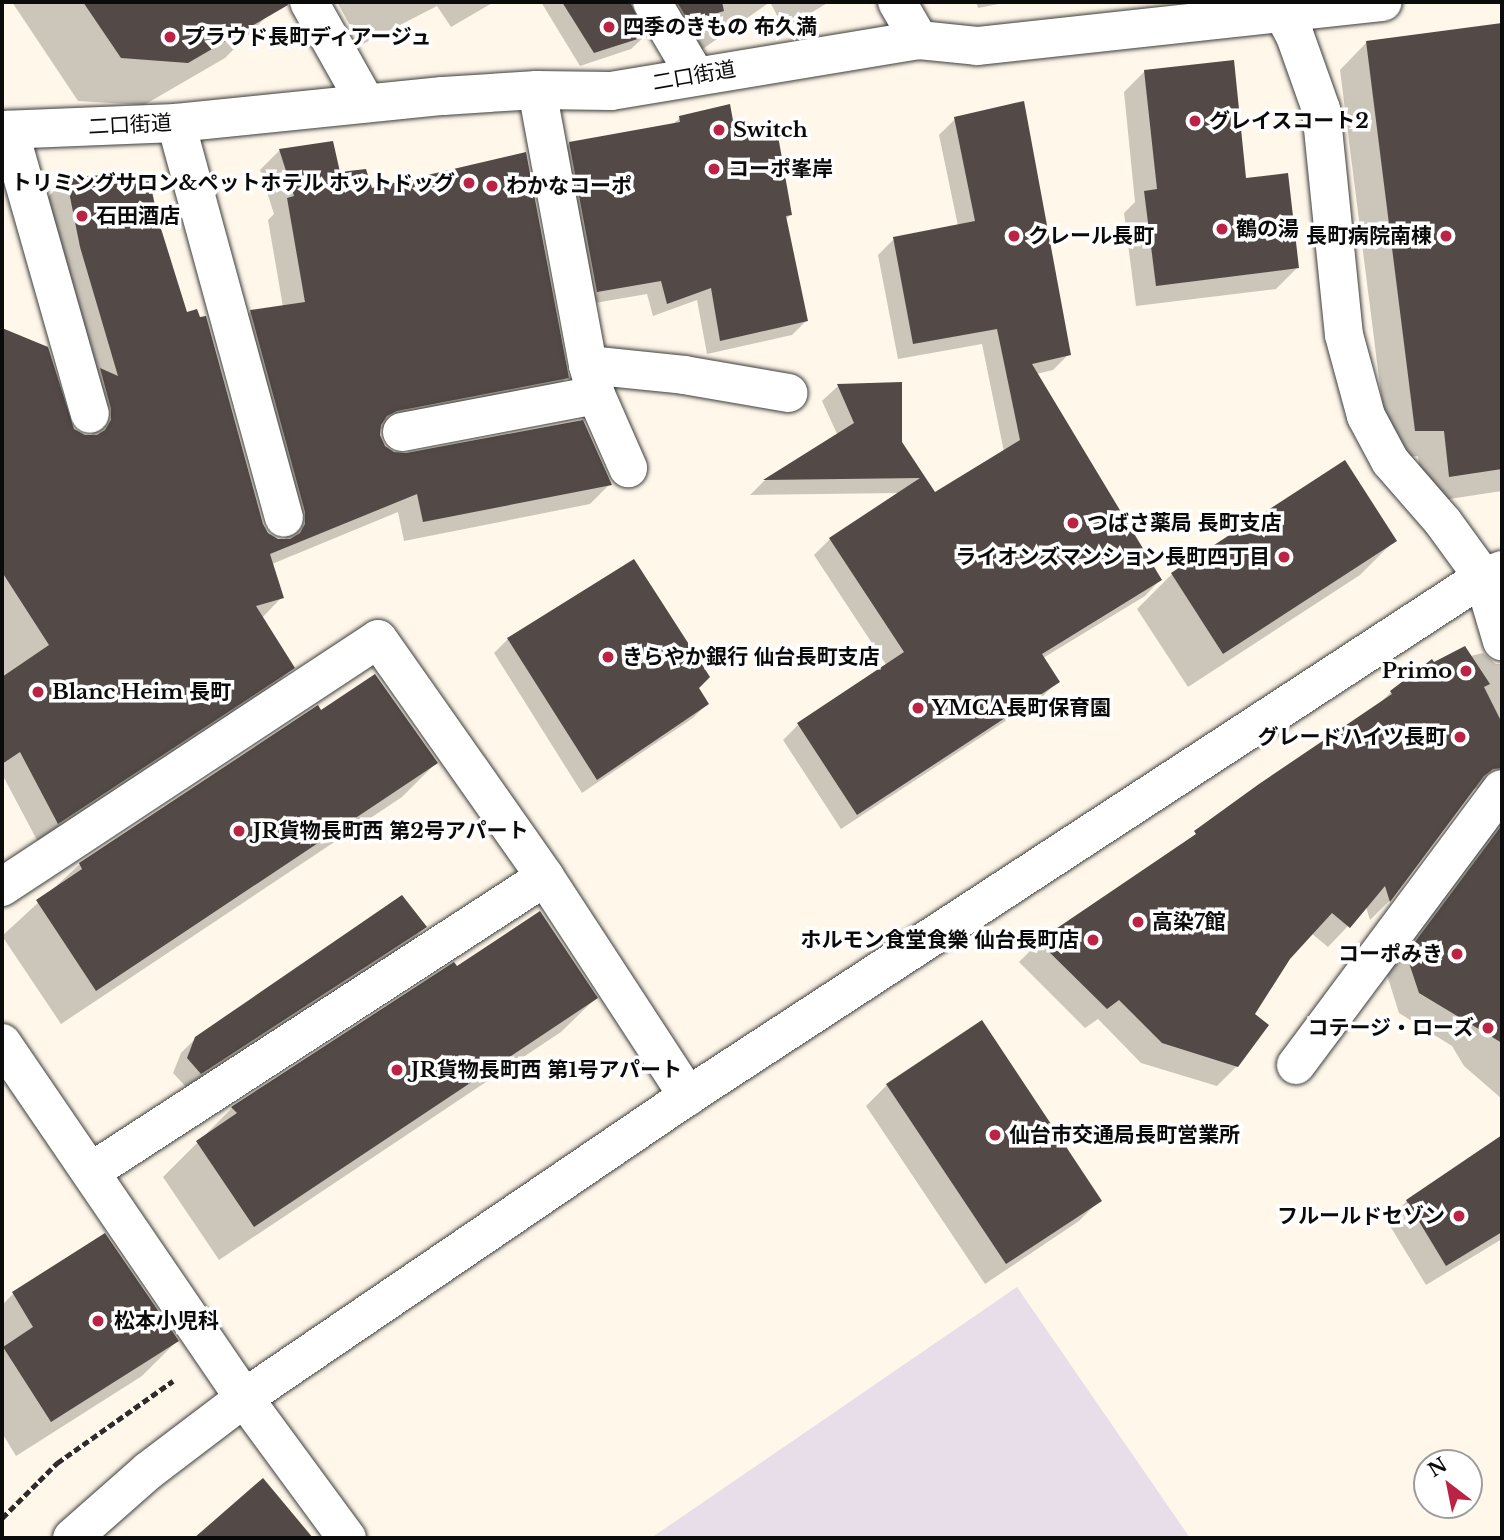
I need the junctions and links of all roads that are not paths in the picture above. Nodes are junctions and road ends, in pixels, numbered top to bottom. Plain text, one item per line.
1 (309, 2) edge
2 (652, 2) edge
3 (897, 2) edge
4 (1383, 2) edge
5 (1279, 6) edge
6 (919, 40) junction
7 (695, 75) junction
8 (537, 90) junction
9 (366, 103) junction
10 (176, 123) junction
11 (6, 130) edge
12 (592, 380) junction
13 (788, 394) dead end
14 (90, 414) dead end
15 (402, 432) dead end
16 (628, 468) dead end
17 (284, 518) dead end
18 (1493, 574) edge
19 (1502, 641) edge
20 (1502, 789) edge
21 (545, 877) junction
22 (2, 887) edge
23 (2, 1043) edge
24 (1296, 1065) dead end
25 (688, 1096) junction
26 (92, 1171) junction
27 (244, 1398) junction
28 (72, 1538) edge
29 (347, 1538) edge

1 - 9 street
2 - 7 street
3 - 6 street
4 - 5 street, 二口街道
5 - 6 street, 二口街道
5 - 18 street
6 - 7 street, 二口街道
7 - 8 street, 二口街道
8 - 9 street, 二口街道
8 - 12 street
9 - 10 street, 二口街道
10 - 11 street, 二口街道
10 - 17 street
11 - 14 street
12 - 13 street
12 - 15 street
12 - 16 street
18 - 19 street
18 - 25 street
20 - 24 street
21 - 22 street
21 - 25 street
21 - 26 street
23 - 26 street
25 - 27 street
26 - 27 street
27 - 28 street
27 - 29 street

